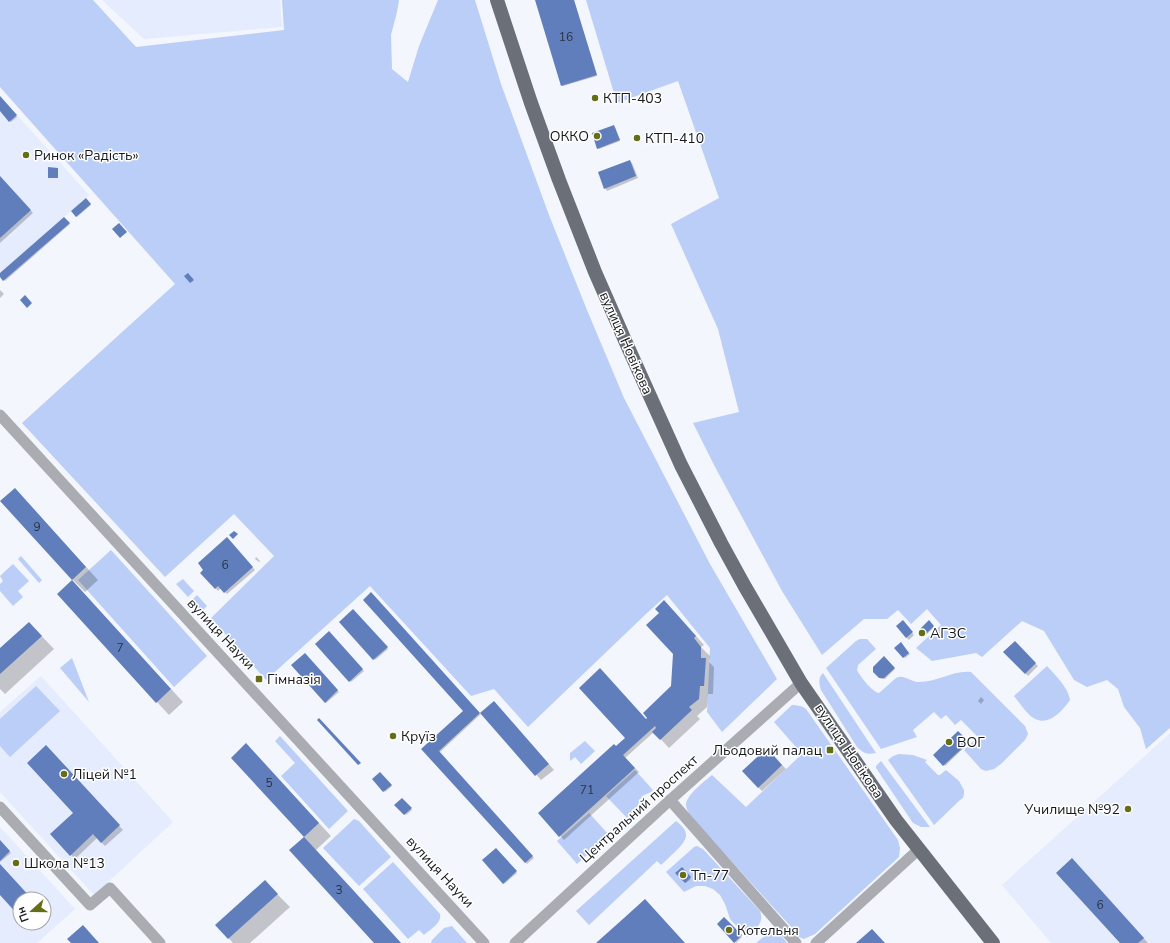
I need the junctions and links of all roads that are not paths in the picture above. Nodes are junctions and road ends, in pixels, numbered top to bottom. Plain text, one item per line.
1 (497, 0) edge
2 (0, 415) edge
3 (802, 683) junction
4 (670, 800) junction
5 (0, 807) edge
6 (918, 850) junction
7 (160, 943) edge
8 (484, 943) edge
9 (515, 943) edge
10 (796, 943) edge
11 (816, 943) edge
12 (993, 943) edge

1 - 3 main road, вулиця Новікова
2 - 8 street, вулиця Науки
3 - 4 street, Центральний проспект
3 - 6 main road, вулиця Новікова
4 - 9 street, Центральний проспект
4 - 10 street
5 - 7 street
6 - 11 street
6 - 12 main road

